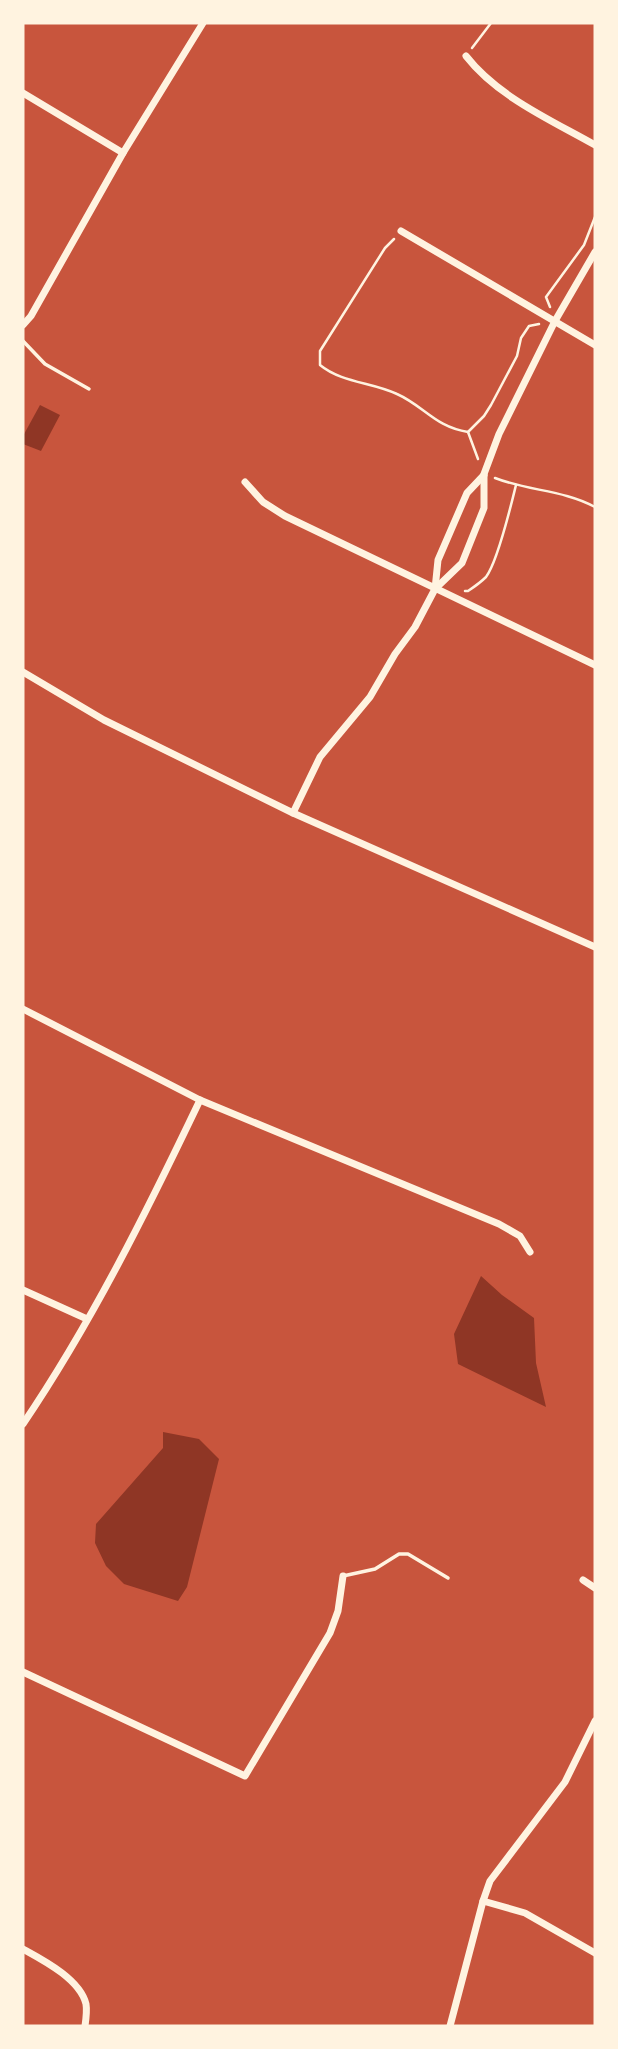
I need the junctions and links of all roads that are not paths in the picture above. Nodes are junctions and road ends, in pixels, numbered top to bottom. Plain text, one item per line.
1 (203, 23) edge
2 (466, 57) road end
3 (23, 93) edge
4 (595, 145) edge
5 (123, 153) junction
6 (401, 231) road end
7 (595, 252) edge
8 (555, 321) junction
9 (23, 325) edge
10 (23, 341) edge
11 (595, 345) edge
12 (89, 389) dead end
13 (484, 474) junction
14 (245, 482) dead end
15 (435, 589) junction
16 (595, 665) edge
17 (23, 672) edge
18 (293, 813) junction
19 (595, 947) edge
20 (23, 1009) edge
21 (200, 1100) junction
22 (530, 1252) dead end
23 (23, 1290) edge
24 (87, 1319) junction
25 (23, 1424) edge
26 (343, 1576) joint
27 (448, 1578) dead end
28 (583, 1580) dead end
29 (595, 1588) edge
30 (23, 1672) edge
31 (595, 1721) edge
32 (483, 1901) junction
33 (23, 1949) edge
34 (595, 1953) edge
35 (85, 2026) edge
36 (450, 2026) edge

1 - 5 street
2 - 4 street
3 - 5 street
5 - 9 street
6 - 8 street
7 - 8 street
8 - 11 street
8 - 13 street
10 - 12 lane
13 - 15 street
13 - 15 street
14 - 15 street
15 - 16 street
15 - 18 street
17 - 18 street
18 - 19 street
20 - 21 street
21 - 22 street
21 - 24 street
23 - 24 street
24 - 25 street
26 - 27 lane
26 - 30 street
28 - 29 street
31 - 32 street
32 - 34 street
32 - 36 street
33 - 35 street

